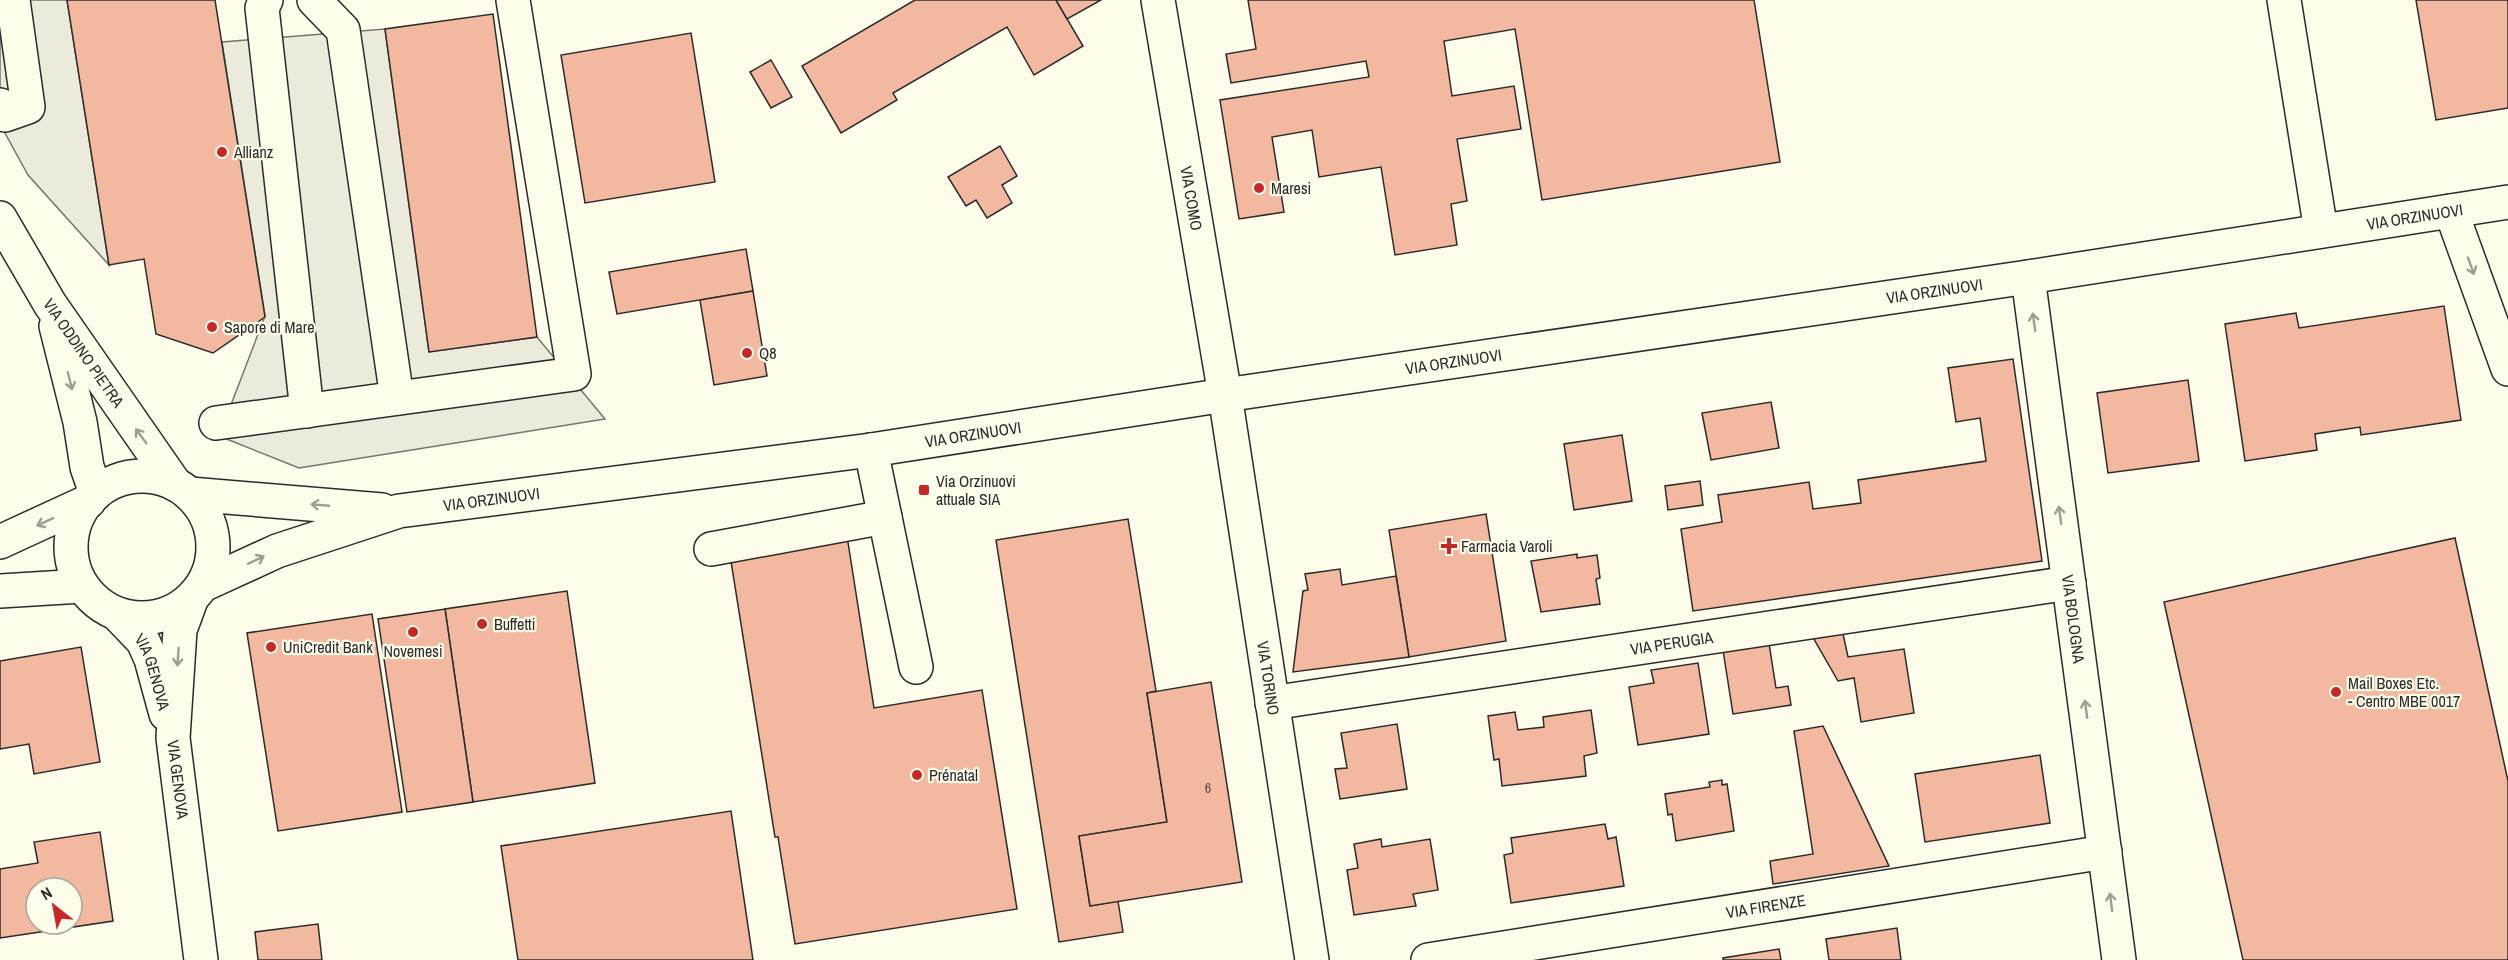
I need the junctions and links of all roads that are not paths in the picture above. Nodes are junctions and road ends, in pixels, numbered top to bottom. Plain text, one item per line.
1 (13, 0) edge
2 (266, 0) edge
3 (314, 0) edge
4 (513, 0) edge
5 (1158, 0) edge
6 (2284, 0) edge
7 (0, 105) edge
8 (2508, 202) edge
9 (2451, 211) junction
10 (0, 218) edge
11 (2321, 231) junction
12 (2028, 277) junction
13 (50, 304) junction
14 (2508, 369) edge
15 (1225, 395) junction
16 (397, 398) junction
17 (307, 411) junction
18 (216, 423) dead end
19 (871, 450) junction
20 (183, 489) junction
21 (92, 497) junction
22 (399, 511) junction
23 (885, 516) junction
24 (0, 542) edge
25 (711, 549) dead end
26 (2069, 583) junction
27 (82, 586) junction
28 (0, 591) edge
29 (197, 593) junction
30 (117, 614) junction
31 (916, 667) dead end
32 (1272, 703) junction
33 (173, 738) junction
34 (2105, 852) junction
35 (201, 960) edge
36 (1312, 960) edge
37 (1428, 960) edge
38 (2119, 960) edge

1 - 7 street
2 - 17 street
3 - 16 street
4 - 16 street
5 - 15 street, VIA COMO
6 - 11 street
8 - 9 street, VIA ORZINUOVI
9 - 11 street, VIA ORZINUOVI
9 -> 14 street
10 - 13 street, VIA ODDINO PIETRA
11 - 12 street, VIA ORZINUOVI
12 - 15 street, VIA ORZINUOVI
26 -> 12 street, VIA BOLOGNA
20 -> 13 street, VIA ODDINO PIETRA
13 -> 21 street
15 - 19 street, VIA ORZINUOVI
15 - 32 street, VIA TORINO
16 - 17 street
17 - 18 street
19 - 22 street, VIA ORZINUOVI
19 - 23 street
20 - 21 street, VIA ORZINUOVI
22 -> 20 street, VIA ORZINUOVI
20 - 29 street
21 -> 24 street, VIA ORZINUOVI
21 - 27 street, VIA ORZINUOVI
29 -> 22 street, VIA ORZINUOVI
23 - 25 street
23 - 31 street
26 - 32 street, VIA PERUGIA
34 -> 26 street, VIA BOLOGNA
27 - 28 street
27 - 30 street, VIA ORZINUOVI
29 - 30 street, VIA ORZINUOVI
29 -> 33 street, VIA GENOVA
30 - 33 street, VIA GENOVA
32 - 36 street, VIA TORINO
33 - 35 street, VIA GENOVA
34 - 37 street, VIA FIRENZE
38 -> 34 street, VIA BOLOGNA

